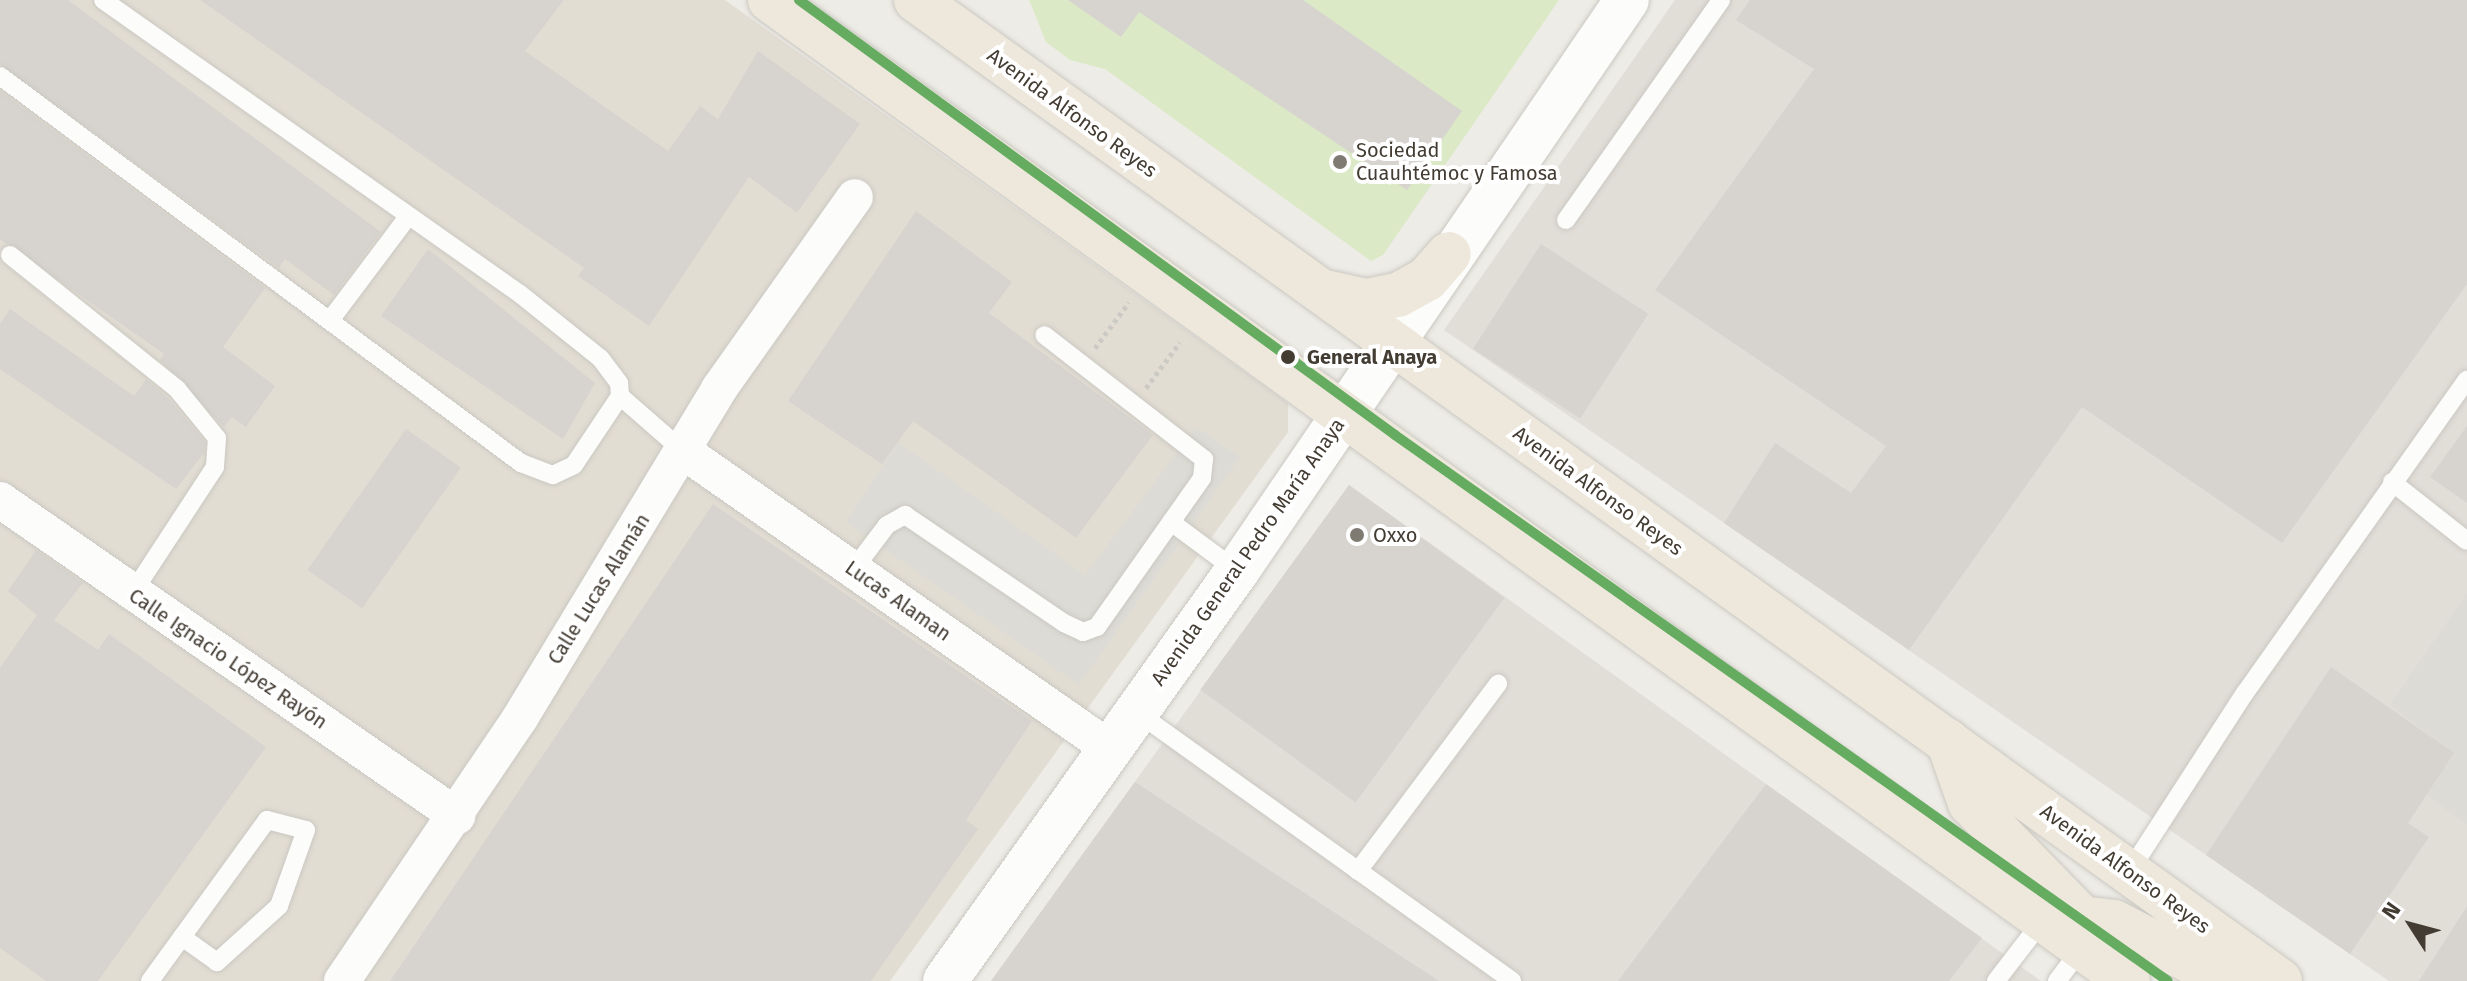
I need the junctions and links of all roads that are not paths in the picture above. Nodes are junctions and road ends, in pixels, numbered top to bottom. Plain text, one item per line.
1 (103, 0) edge
2 (770, 0) edge
3 (916, 0) edge
4 (1627, 0) edge
5 (1721, 0) edge
6 (0, 76) edge
7 (855, 197) dead end
8 (406, 219) junction
9 (1566, 220) dead end
10 (1449, 254) junction
11 (10, 255) dead end
12 (1300, 279) junction
13 (331, 319) junction
14 (1044, 335) dead end
15 (1389, 342) junction
16 (2467, 380) edge
17 (620, 396) junction
18 (1343, 416) junction
19 (683, 451) junction
20 (2392, 482) junction
21 (0, 500) edge
22 (1171, 522) junction
23 (2467, 541) edge
24 (853, 570) junction
25 (1237, 571) junction
26 (132, 594) junction
27 (1498, 684) dead end
28 (1138, 713) junction
29 (1948, 741) junction
30 (1112, 750) junction
31 (457, 816) junction
32 (1358, 871) junction
33 (2129, 872) junction
34 (182, 937) junction
35 (2065, 941) edge
36 (2275, 977) edge
37 (150, 981) edge
38 (342, 981) edge
39 (945, 981) edge
40 (1512, 981) edge
41 (1996, 981) edge
42 (2128, 981) edge

1 - 8 lane
2 - 18 highway
3 - 12 highway, Avenida Alfonso Reyes
4 - 10 street, Avenida General Pedro María Anaya
5 - 9 lane
6 - 13 lane
7 - 19 street, Calle Lucas Alamán
8 - 13 lane
8 - 17 lane
10 - 12 highway
10 - 15 street, Avenida General Pedro María Anaya
11 - 26 lane
12 - 15 highway, Avenida Alfonso Reyes
13 - 17 lane
14 - 22 lane
15 - 18 street, Avenida General Pedro María Anaya
15 - 29 highway, Avenida Alfonso Reyes
16 - 20 lane
17 - 19 lane
18 - 25 street, Avenida General Pedro María Anaya
18 - 35 highway
19 - 24 street, Lucas Alaman
19 - 31 street, Calle Lucas Alamán
20 - 23 lane
20 - 33 lane
21 - 26 street, Calle Ignacio López Rayón
22 - 24 lane
22 - 25 lane
24 - 30 street, Lucas Alaman
25 - 28 street, Avenida General Pedro María Anaya
26 - 31 street, Calle Ignacio López Rayón
27 - 32 lane
28 - 30 street, Avenida General Pedro María Anaya
28 - 32 lane
29 - 33 highway, Avenida Alfonso Reyes
29 - 35 highway
30 - 39 street, Avenida General Pedro María Anaya
31 - 38 street, Calle Lucas Alamán
32 - 40 lane
33 - 36 highway, Avenida Alfonso Reyes
34 - 34 lane
34 - 37 lane
35 - 36 highway
35 - 41 lane
35 - 42 highway

